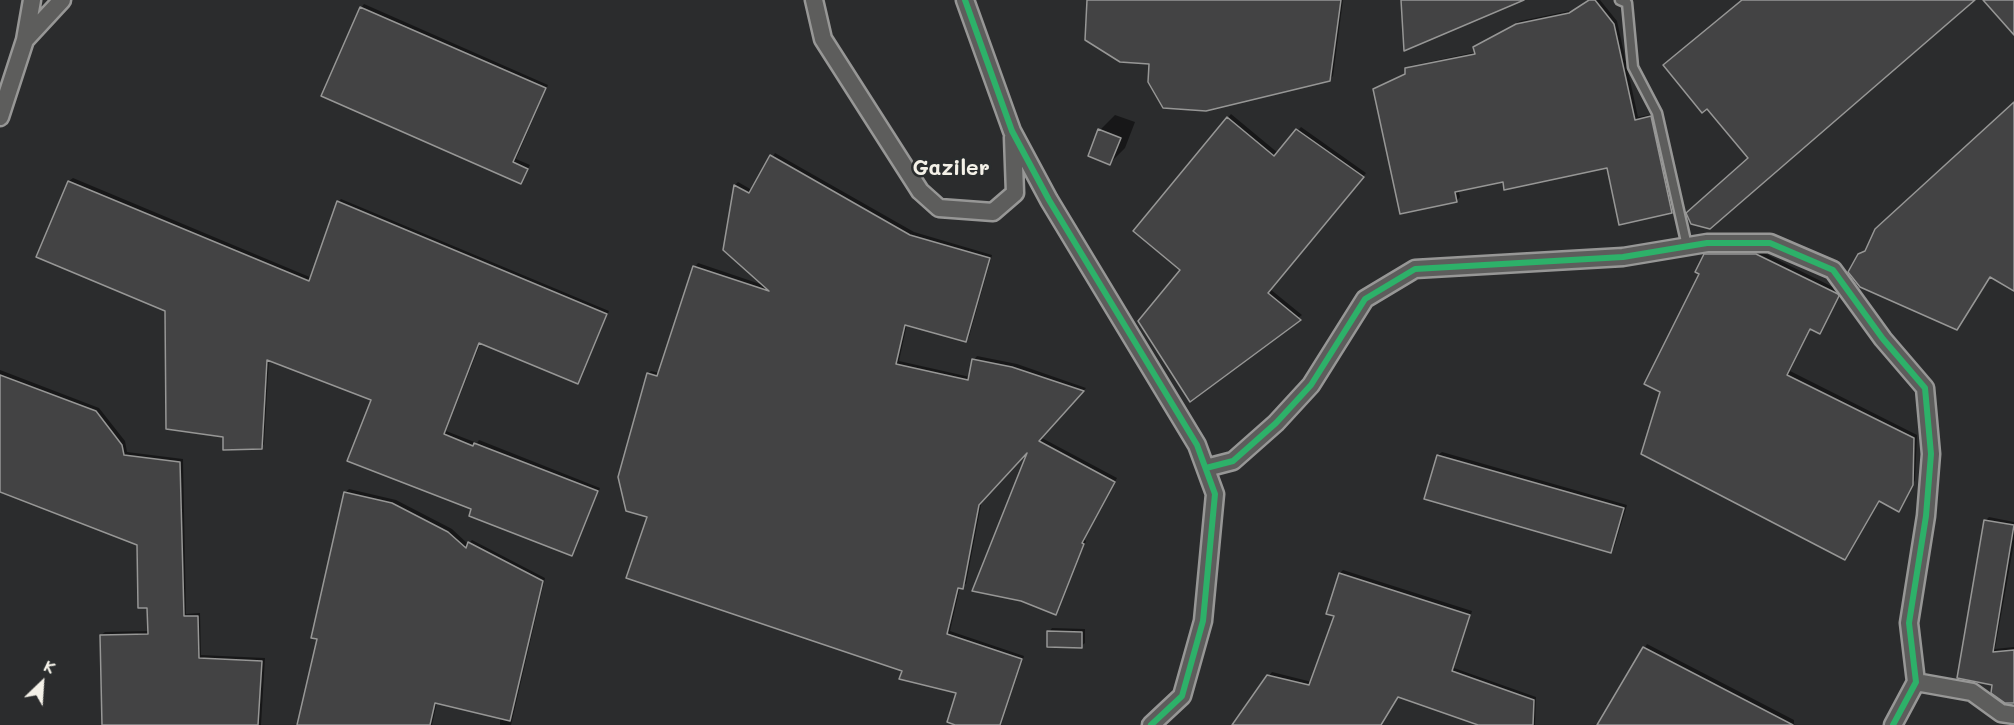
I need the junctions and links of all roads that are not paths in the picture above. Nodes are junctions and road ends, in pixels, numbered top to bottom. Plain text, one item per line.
1 (32, 0) edge
2 (63, 0) edge
3 (813, 0) edge
4 (965, 0) edge
5 (1620, 0) edge
6 (25, 40) junction
7 (0, 117) edge
8 (1012, 131) junction
9 (1687, 246) junction
10 (1206, 468) junction
11 (1916, 682) junction
12 (2014, 715) edge
13 (1151, 725) edge
14 (1893, 725) edge

1 - 6 street
2 - 6 street
3 - 8 street
4 - 8 street
5 - 9 lane
6 - 7 street
8 - 10 street
9 - 10 street
9 - 11 street
10 - 13 street
11 - 12 street
11 - 14 street

